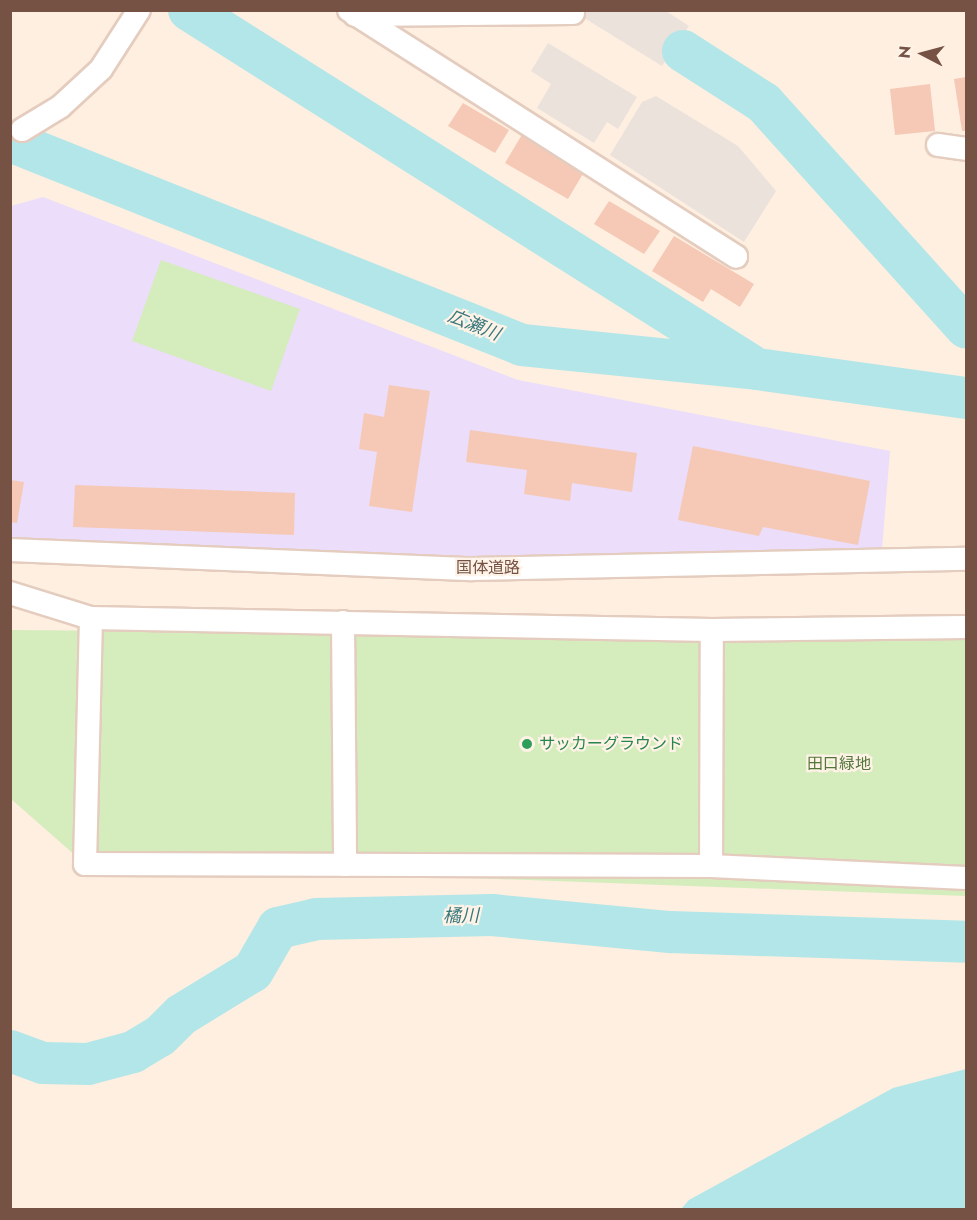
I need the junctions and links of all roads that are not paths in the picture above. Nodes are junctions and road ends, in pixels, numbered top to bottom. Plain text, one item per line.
1 (139, 10) edge
2 (352, 13) edge
3 (573, 13) dead end
4 (22, 130) dead end
5 (938, 145) dead end
6 (966, 149) edge
7 (736, 257) dead end
8 (10, 550) edge
9 (966, 559) edge
10 (10, 592) edge
11 (91, 618) junction
12 (343, 622) junction
13 (966, 627) edge
14 (712, 630) junction
15 (345, 865) junction
16 (711, 866) junction
17 (966, 878) edge

1 - 4 street
2 - 3 street
2 - 7 street
5 - 6 street
8 - 9 street, 国体道路
10 - 11 street
11 - 12 street
11 - 15 street
12 - 14 street
12 - 15 street
13 - 14 street
14 - 16 street
15 - 16 street
16 - 17 street

